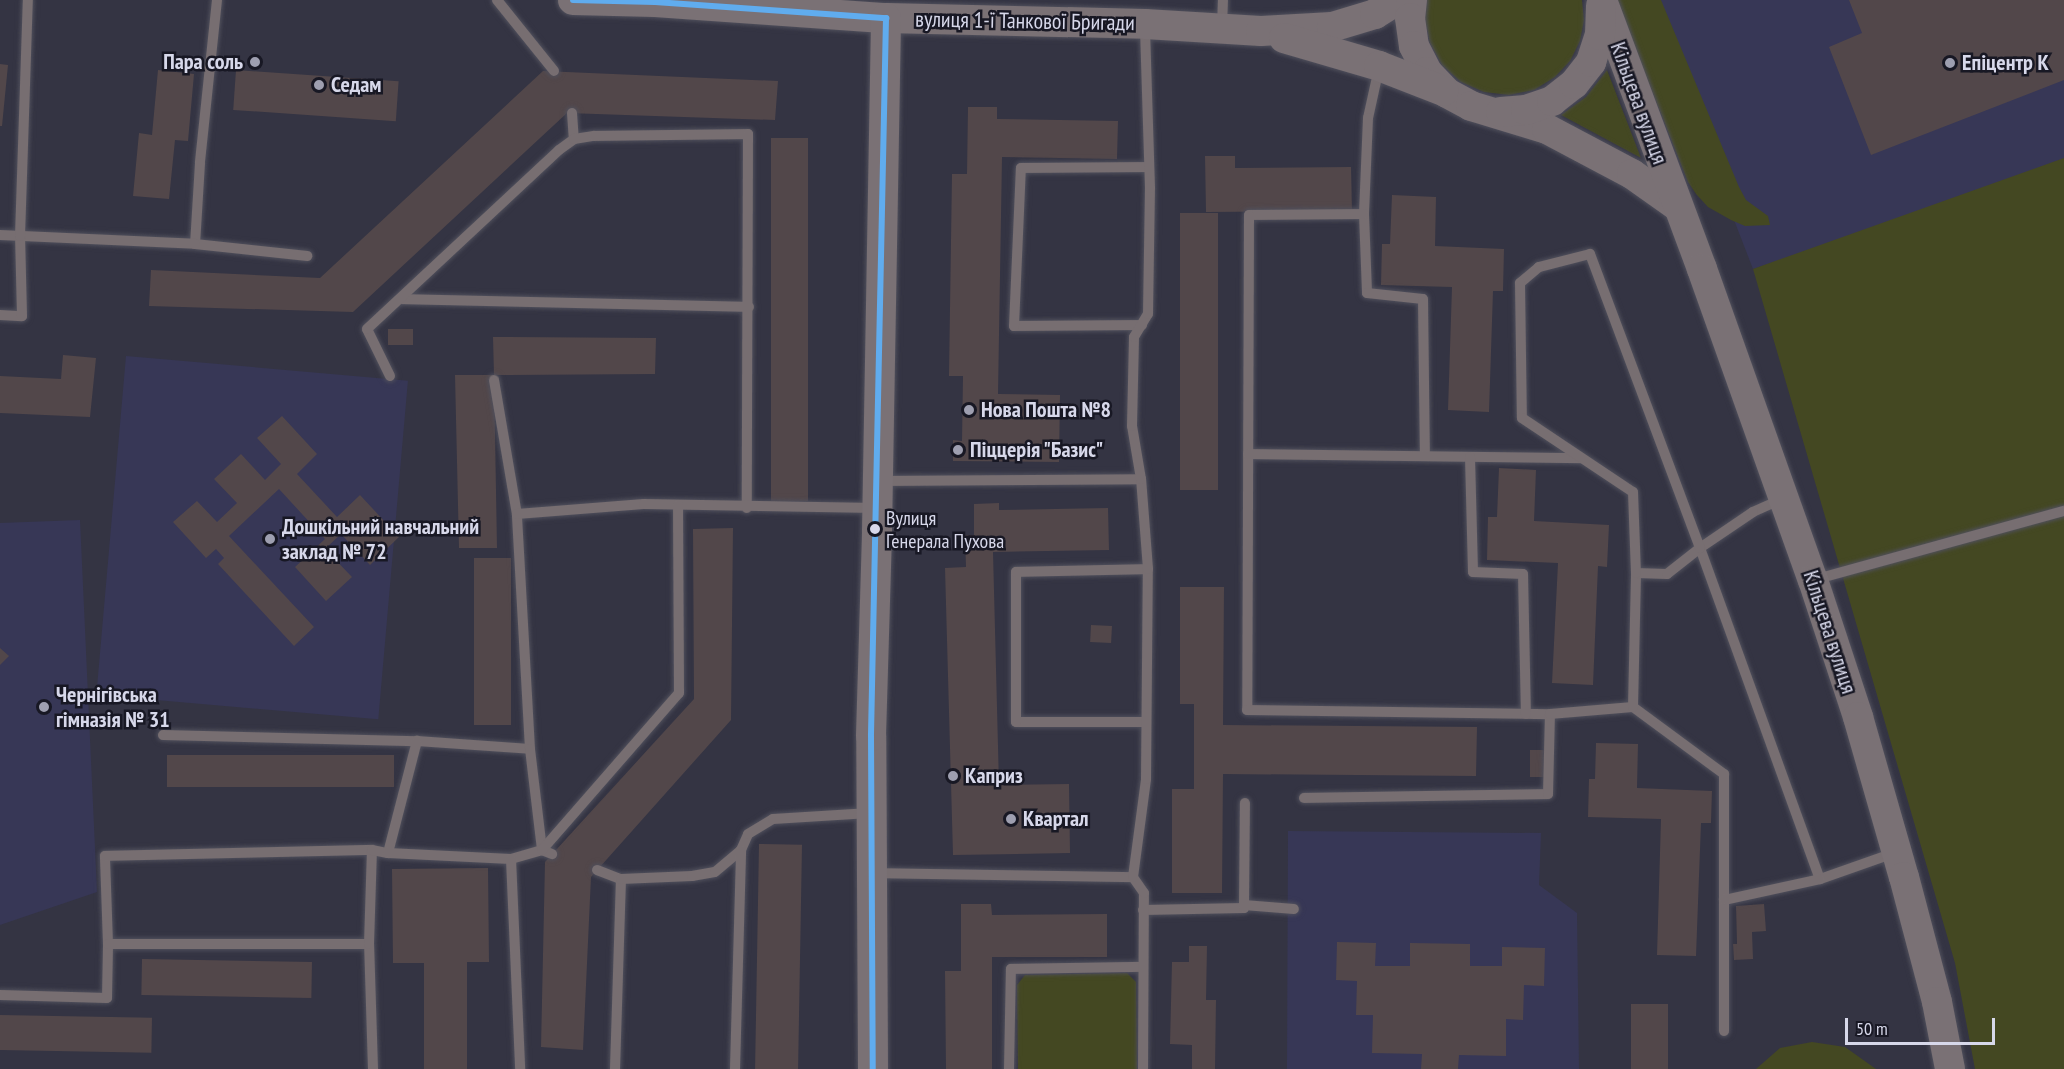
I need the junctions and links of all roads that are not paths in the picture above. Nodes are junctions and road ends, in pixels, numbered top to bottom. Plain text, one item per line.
1 (28, 0) edge
2 (217, 0) edge
3 (497, 0) edge
4 (573, 0) edge
5 (1397, 0) edge
6 (1412, 0) edge
7 (1600, 0) edge
8 (1222, 14) edge
9 (886, 18) junction
10 (1145, 24) junction
11 (1261, 31) junction
12 (1379, 66) junction
13 (554, 71) dead end
14 (1447, 93) junction
15 (1498, 112) junction
16 (572, 113) dead end
17 (574, 139) junction
18 (1149, 167) junction
19 (1677, 206) junction
20 (1364, 214) junction
21 (0, 235) edge
22 (20, 236) junction
23 (195, 244) junction
24 (307, 256) dead end
25 (402, 299) junction
26 (749, 307) junction
27 (0, 315) edge
28 (1142, 325) junction
29 (390, 376) dead end
30 (494, 380) dead end
31 (1248, 454) junction
32 (1425, 456) junction
33 (1470, 457) junction
34 (1582, 458) junction
35 (1141, 479) junction
36 (876, 494) junction
37 (1783, 498) junction
38 (678, 505) junction
39 (747, 508) junction
40 (2064, 511) edge
41 (517, 514) junction
42 (1700, 548) junction
43 (1148, 569) junction
44 (1636, 573) junction
45 (1813, 580) junction
46 (1633, 707) junction
47 (1526, 714) junction
48 (1550, 714) junction
49 (1146, 722) junction
50 (163, 735) dead end
51 (417, 741) junction
52 (530, 749) junction
53 (1304, 798) dead end
54 (1245, 803) dead end
55 (870, 813) junction
56 (372, 850) junction
57 (741, 850) junction
58 (547, 852) junction
59 (1897, 852) junction
60 (388, 853) junction
61 (511, 859) junction
62 (597, 870) dead end
63 (871, 873) junction
64 (1133, 877) junction
65 (621, 879) junction
66 (1820, 879) junction
67 (1724, 900) junction
68 (1244, 905) junction
69 (1294, 909) dead end
70 (1143, 910) junction
71 (108, 944) junction
72 (369, 944) junction
73 (1142, 967) junction
74 (0, 995) edge
75 (1724, 1031) dead end
76 (373, 1069) edge
77 (520, 1069) edge
78 (615, 1069) edge
79 (735, 1069) edge
80 (873, 1069) edge
81 (1009, 1069) edge
82 (1143, 1069) edge
83 (1950, 1069) edge

1 - 22 lane
2 - 23 lane
3 - 13 lane
4 - 9 main road, вулиця 1-ї Танкової Бригади
5 - 11 main road, вулиця 1-ї Танкової Бригади
6 - 14 main road, Кільцева вулиця
7 - 15 main road, Кільцева вулиця
7 - 19 main road, Кільцева вулиця
8 - 10 main road, вулиця 1-ї Танкової Бригади
8 - 11 main road, вулиця 1-ї Танкової Бригади
9 - 10 main road, вулиця 1-ї Танкової Бригади
9 - 36 main road
10 - 18 lane
11 - 12 main road, вулиця 1-ї Танкової Бригади
12 - 14 main road, вулиця 1-ї Танкової Бригади
12 - 20 lane
14 - 15 main road, Кільцева вулиця
15 - 19 main road, Кільцева вулиця
16 - 17 lane
17 - 25 lane
17 - 26 lane
18 - 28 lane
18 - 28 lane
19 - 37 main road, Кільцева вулиця
20 - 31 lane
20 - 32 lane
21 - 22 lane
22 - 23 lane
22 - 27 lane
23 - 24 lane
25 - 26 lane
25 - 29 lane
26 - 39 lane
28 - 35 lane
30 - 41 lane
31 - 32 lane
31 - 47 lane
32 - 33 lane
33 - 34 lane
33 - 47 lane
34 - 42 lane
34 - 44 lane
35 - 36 lane
35 - 43 lane
36 - 39 lane
36 - 55 main road
37 - 42 lane
37 - 45 main road, Кільцева вулиця
38 - 39 lane
38 - 41 lane
38 - 58 lane
40 - 45 lane
41 - 52 lane
42 - 44 lane
42 - 66 lane
43 - 49 lane
43 - 49 lane
44 - 46 lane
45 - 59 main road, Кільцева вулиця
46 - 48 lane
46 - 67 lane
47 - 48 lane
48 - 53 lane
49 - 64 lane
50 - 51 lane
51 - 52 lane
51 - 60 lane
52 - 58 lane
54 - 68 lane
55 - 57 lane
55 - 63 main road
56 - 60 lane
56 - 71 lane
56 - 72 lane
57 - 65 lane
57 - 79 lane
58 - 61 lane
59 - 66 lane
59 - 83 main road, Кільцева вулиця
60 - 61 lane
61 - 77 lane
62 - 65 lane
63 - 64 lane
63 - 80 main road
64 - 70 lane
65 - 78 lane
66 - 67 lane
67 - 75 lane
68 - 69 lane
68 - 70 lane
70 - 73 lane
71 - 72 lane
71 - 74 lane
72 - 76 lane
73 - 81 lane
73 - 82 lane

